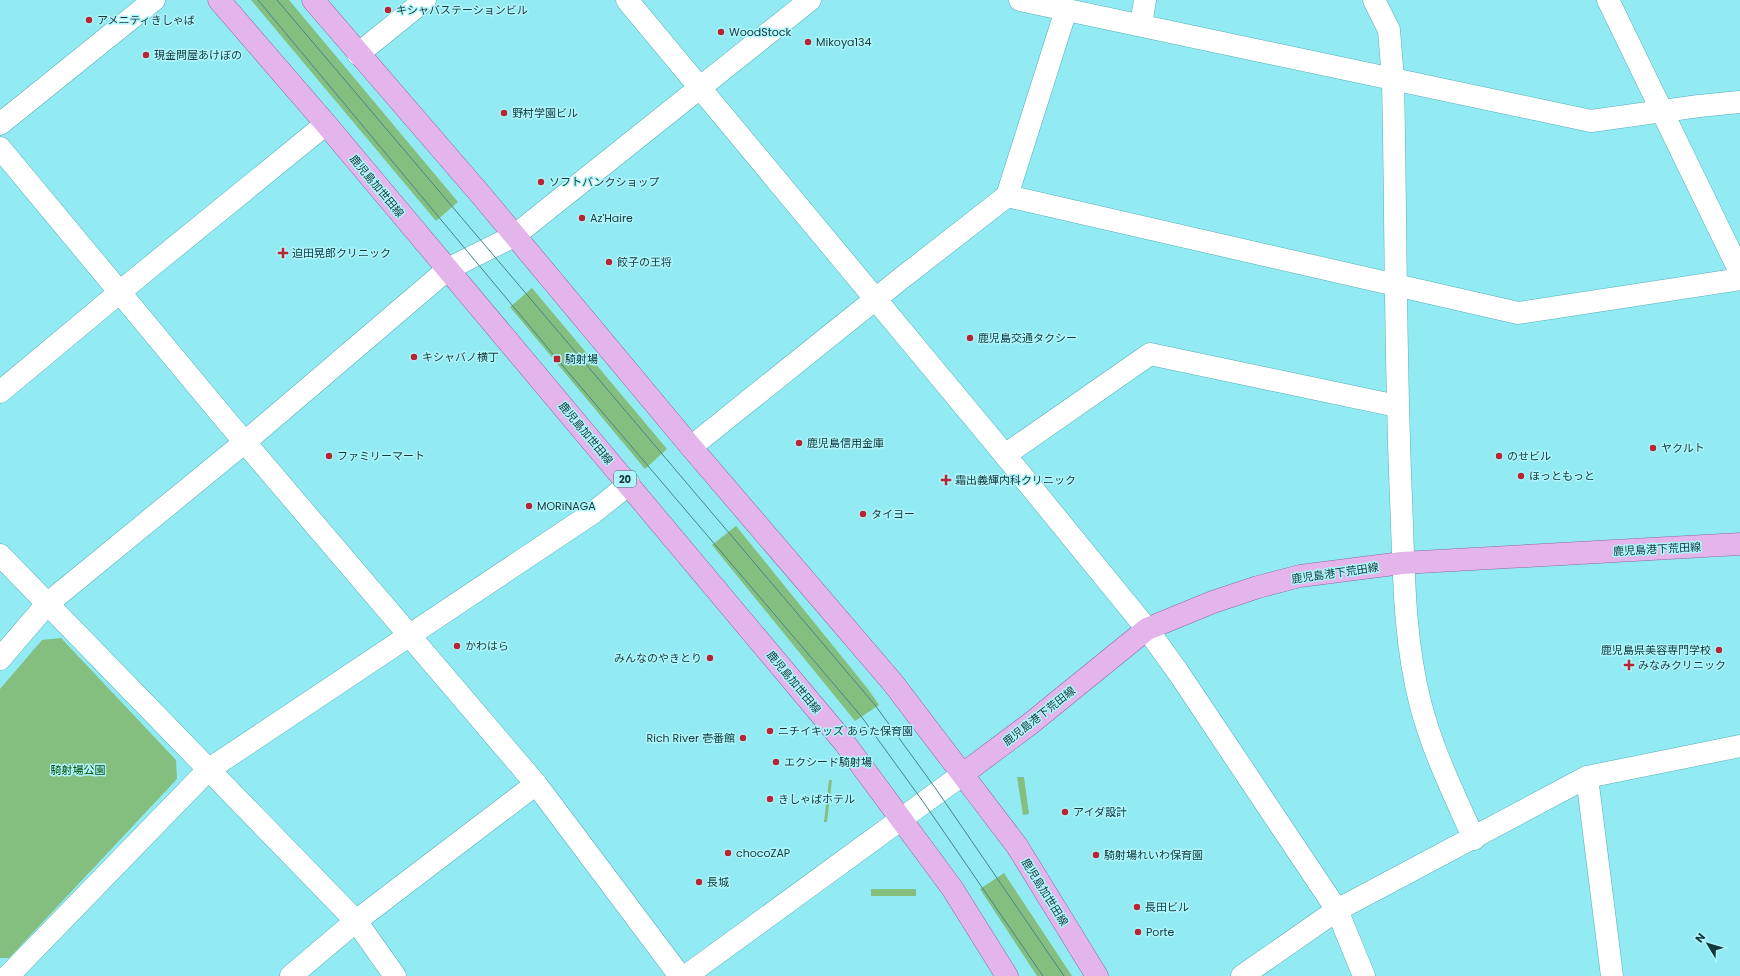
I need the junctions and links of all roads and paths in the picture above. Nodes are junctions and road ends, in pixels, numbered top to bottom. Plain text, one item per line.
1 (154, 0) edge
2 (219, 0) edge
3 (313, 0) edge
4 (425, 0) edge
5 (627, 0) edge
6 (810, 0) edge
7 (1020, 0) edge
8 (1146, 0) edge
9 (1374, 0) edge
10 (1608, 0) edge
11 (1066, 10) junction
12 (1141, 24) junction
13 (358, 54) junction
14 (1393, 79) junction
15 (699, 87) junction
16 (1740, 102) edge
17 (1662, 111) junction
18 (0, 124) edge
19 (326, 124) junction
20 (0, 148) edge
21 (1007, 196) junction
22 (514, 236) junction
23 (448, 269) junction
24 (1740, 272) edge
25 (1740, 279) edge
26 (1396, 285) junction
27 (120, 291) junction
28 (876, 299) junction
29 (0, 392) edge
30 (1397, 406) junction
31 (245, 442) junction
32 (691, 447) junction
33 (1005, 454) junction
34 (629, 484) junction
35 (1740, 544) edge
36 (0, 555) edge
37 (1402, 563) junction
38 (47, 604) junction
39 (1146, 629) junction
40 (409, 635) junction
41 (0, 659) edge
42 (1740, 746) edge
43 (208, 770) junction
44 (963, 774) junction
45 (1587, 777) junction
46 (536, 784) junction
47 (901, 820) junction
48 (1474, 839) junction
49 (1337, 910) junction
50 (356, 921) junction
51 (8, 976) edge
52 (290, 976) edge
53 (396, 976) edge
54 (680, 976) edge
55 (686, 976) edge
56 (1007, 976) edge
57 (1097, 976) edge
58 (1242, 976) edge
59 (1364, 976) edge
60 (1612, 976) edge

1 - 18 street
2 - 19 main road, 鹿児島加世田線 / 20
3 - 13 main road, 鹿児島加世田線
4 - 13 street
5 - 15 street
6 - 15 street
7 - 11 street
8 - 12 street
9 - 14 street
10 - 17 street
11 - 12 street
11 - 21 street
12 - 14 street
13 - 22 main road, 鹿児島加世田線
14 - 17 street
14 - 26 street
15 - 22 street
15 - 28 street
16 - 17 street
17 - 24 street
19 - 23 main road, 鹿児島加世田線 / 20
19 - 27 street
20 - 27 street
21 - 26 street
21 - 28 street
22 - 23 street
22 - 32 main road, 鹿児島加世田線
23 - 31 street
23 - 34 main road, 鹿児島加世田線 / 20
25 - 26 street
26 - 30 street
27 - 29 street
27 - 31 street
28 - 32 street
28 - 33 street
30 - 33 street
30 - 37 street
31 - 38 street
31 - 40 street
32 - 44 main road, 鹿児島加世田線
33 - 39 street
34 - 40 street
34 - 47 main road, 鹿児島加世田線 / 20
35 - 37 main road, 鹿児島港下荒田線
36 - 38 street
37 - 39 main road, 鹿児島港下荒田線
37 - 48 street
38 - 41 street
38 - 43 street
39 - 44 main road, 鹿児島港下荒田線
39 - 49 street
40 - 43 street
40 - 46 street
42 - 45 street
43 - 50 street
43 - 51 street
44 - 47 street
44 - 57 main road, 鹿児島加世田線
45 - 48 street
45 - 60 street
46 - 50 street
46 - 54 street
47 - 55 street
47 - 56 main road, 鹿児島加世田線 / 20
48 - 49 street
49 - 58 street
49 - 59 street
50 - 52 street
50 - 53 street

